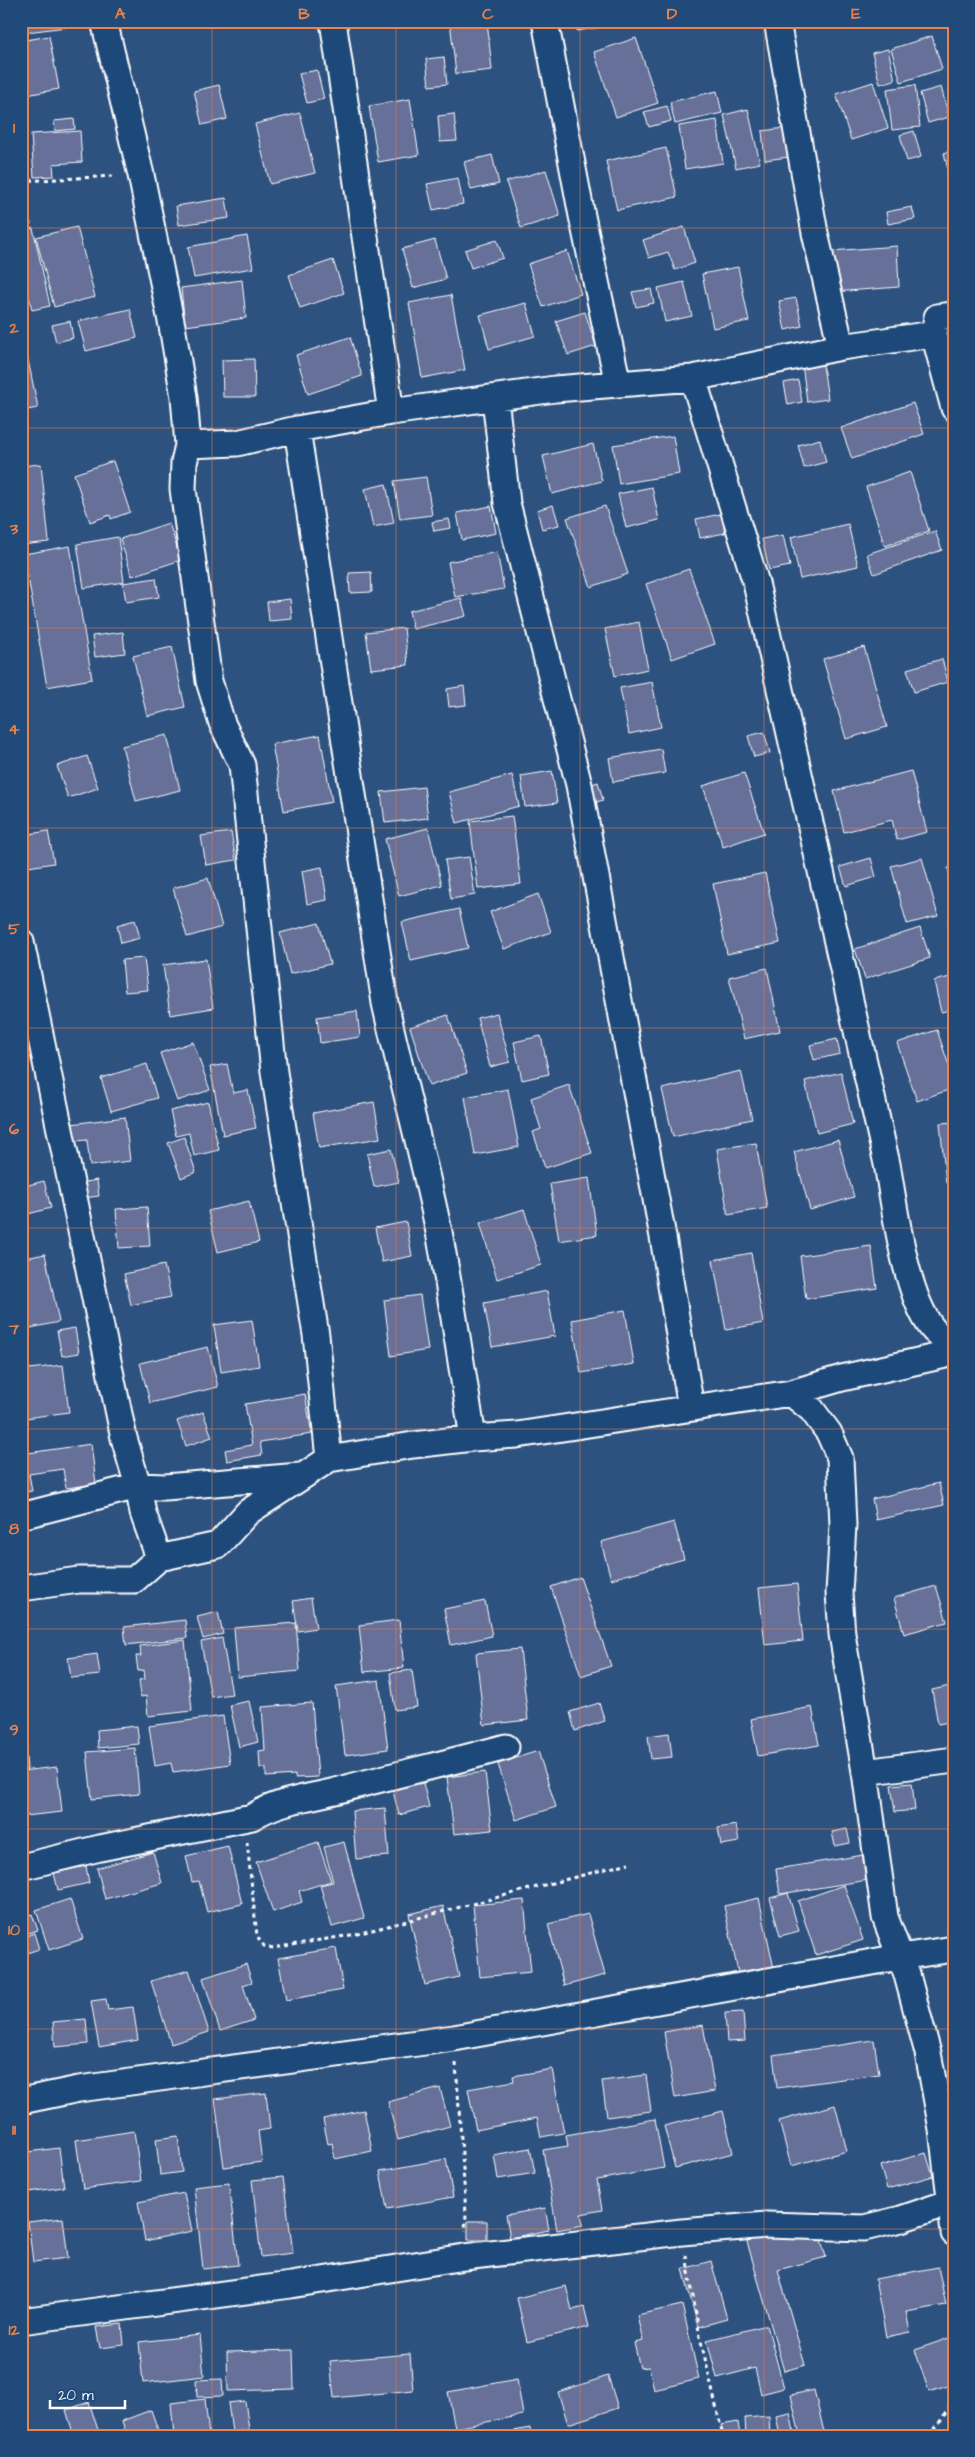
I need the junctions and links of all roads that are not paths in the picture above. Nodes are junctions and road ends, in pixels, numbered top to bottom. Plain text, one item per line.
1 (104, 21) edge
2 (333, 21) edge
3 (545, 21) edge
4 (777, 21) edge
5 (954, 315) edge
6 (934, 334) junction
7 (841, 347) junction
8 (693, 378) junction
9 (618, 384) junction
10 (495, 398) junction
11 (954, 408) edge
12 (392, 412) junction
13 (297, 429) junction
14 (188, 445) junction
15 (21, 942) edge
16 (933, 1329) junction
17 (954, 1345) edge
18 (954, 1353) edge
19 (922, 1359) junction
20 (791, 1393) junction
21 (691, 1408) junction
22 (473, 1438) junction
23 (329, 1459) junction
24 (300, 1476) junction
25 (138, 1486) junction
26 (21, 1516) edge
27 (159, 1558) junction
28 (21, 1588) edge
29 (506, 1747) dead end
30 (954, 1760) edge
31 (865, 1772) junction
32 (21, 1867) edge
33 (954, 1949) edge
34 (900, 1957) junction
35 (21, 2101) edge
36 (952, 2202) edge
37 (954, 2233) edge
38 (21, 2320) edge

1 - 14 street
2 - 12 street
3 - 9 street
4 - 7 street
5 - 6 street
6 - 7 street
6 - 11 street
7 - 8 street
8 - 9 street
8 - 16 street
9 - 10 street
10 - 12 street
10 - 21 street
12 - 13 street
13 - 14 street
13 - 22 street
14 - 23 street
15 - 25 street
16 - 17 street
16 - 19 street
18 - 19 street
19 - 20 street
20 - 21 street
20 - 31 street
21 - 22 street
22 - 23 street
23 - 24 street
24 - 25 street
24 - 27 street
25 - 26 street
25 - 27 street
27 - 28 street
29 - 32 street
30 - 31 street
31 - 34 street
33 - 34 street
34 - 35 street
34 - 36 street
36 - 37 street
36 - 38 street

